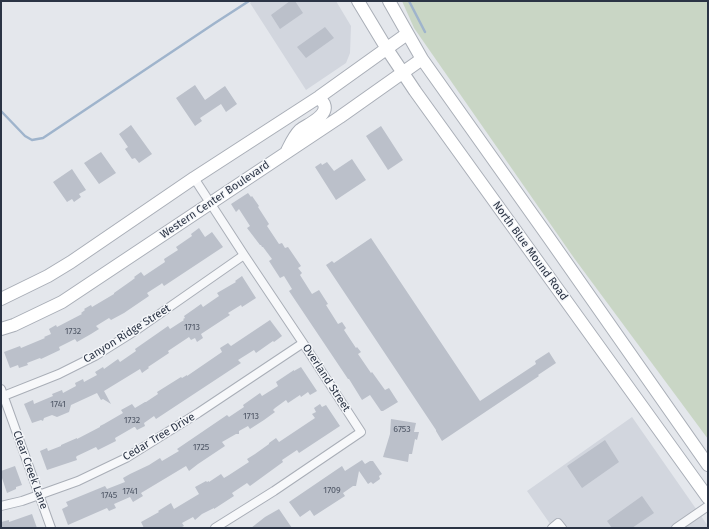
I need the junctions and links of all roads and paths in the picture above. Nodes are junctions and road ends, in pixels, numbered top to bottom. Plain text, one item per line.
1 (358, 1) edge
2 (388, 1) edge
3 (407, 34) junction
4 (387, 49) junction
5 (422, 59) junction
6 (403, 72) junction
7 (319, 96) junction
8 (286, 152) junction
9 (194, 178) junction
10 (211, 203) junction
11 (244, 255) junction
12 (1, 299) edge
13 (1, 329) edge
14 (303, 343) junction
15 (2, 394) edge
16 (708, 465) edge
17 (38, 495) junction
18 (708, 498) edge
19 (1, 506) edge
20 (708, 506) edge
21 (51, 528) edge
22 (215, 528) edge
23 (676, 528) edge

1 - 4 main road, North Blue Mound Road
2 - 3 main road, North Blue Mound Road
3 - 4 main road
3 - 5 main road, North Blue Mound Road
4 - 6 main road, North Blue Mound Road
4 - 7 main road
5 - 6 main road, Western Center Boulevard
5 - 16 main road, North Blue Mound Road
6 - 8 main road, Western Center Boulevard
6 - 18 main road, North Blue Mound Road
7 - 8 main road
7 - 9 main road
8 - 10 main road, Western Center Boulevard
9 - 10 street, Overland Street
9 - 12 main road
10 - 11 street, Overland Street
10 - 13 main road, Western Center Boulevard
11 - 14 street, Overland Street
11 - 15 street, Canyon Ridge Street
14 - 17 street, Cedar Tree Drive
14 - 22 street, Overland Street
15 - 17 street, Clear Creek Lane
17 - 19 street, Cedar Tree Drive
17 - 21 street, Clear Creek Lane
20 - 23 street

